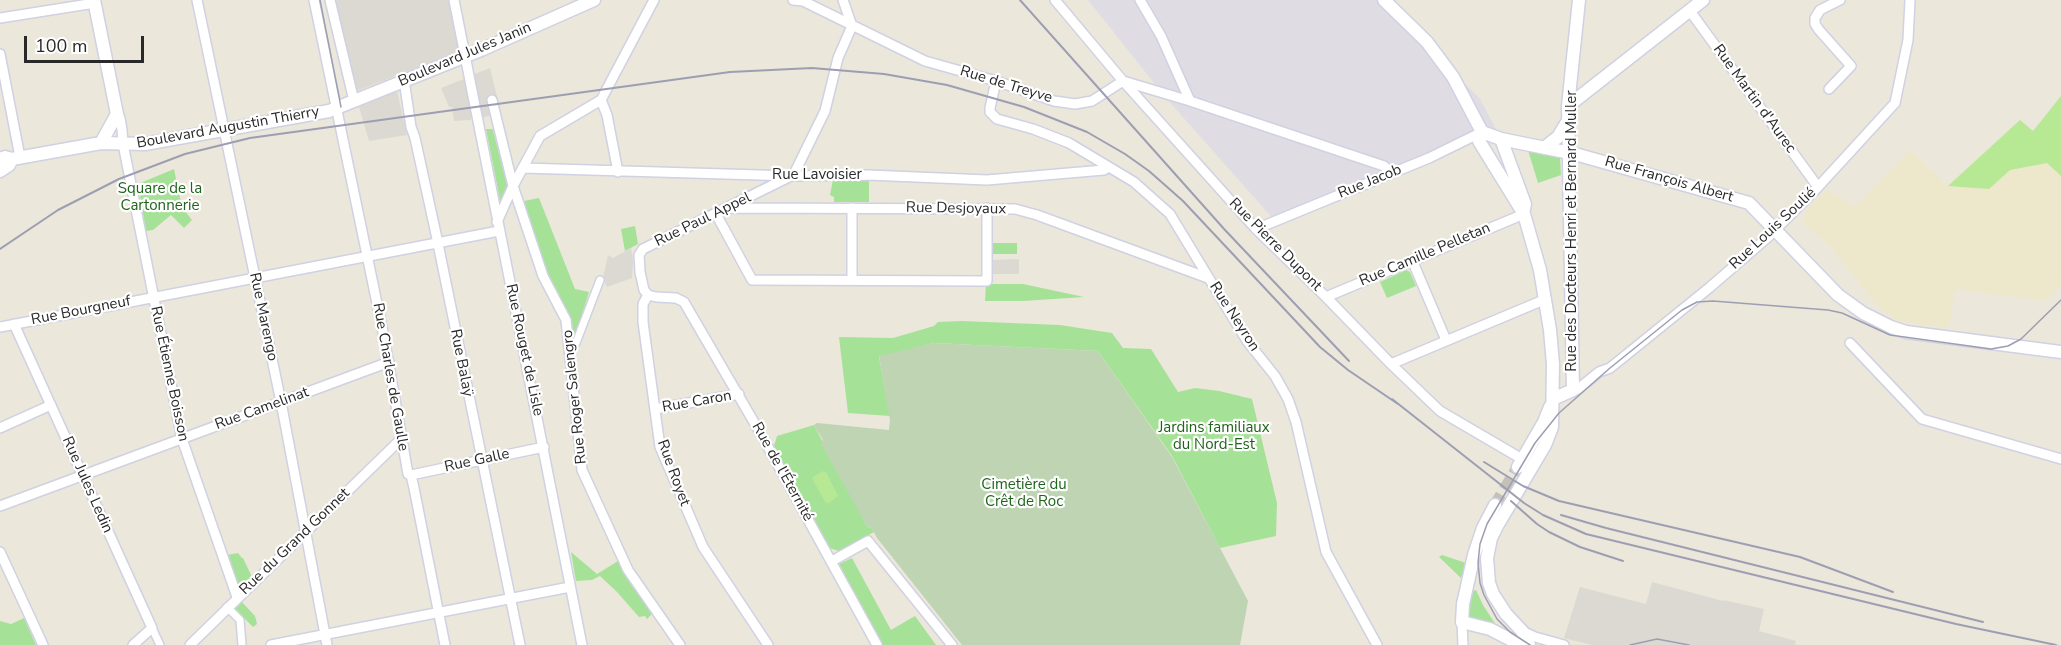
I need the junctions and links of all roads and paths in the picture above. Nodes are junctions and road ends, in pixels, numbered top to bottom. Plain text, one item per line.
1 (197, 0) edge
2 (314, 0) edge
3 (330, 0) edge
4 (454, 0) edge
5 (594, 0) edge
6 (654, 0) edge
7 (793, 0) edge
8 (843, 0) edge
9 (1055, 0) edge
10 (1140, 0) edge
11 (1384, 0) edge
12 (1579, 0) edge
13 (1703, 0) edge
14 (1840, 0) edge
15 (1910, 0) edge
16 (94, 1) edge
17 (1690, 11) junction
18 (0, 18) edge
19 (852, 26) junction
20 (0, 54) edge
21 (464, 56) junction
22 (404, 80) junction
23 (996, 81) junction
24 (1123, 81) junction
25 (1829, 89) dead end
26 (492, 100) dead end
27 (601, 100) junction
28 (1190, 100) junction
29 (354, 101) junction
30 (336, 108) junction
31 (1568, 112) junction
32 (117, 114) junction
33 (497, 120) junction
34 (478, 124) junction
35 (224, 130) junction
36 (1482, 132) junction
37 (1501, 139) junction
38 (101, 143) junction
39 (123, 144) junction
40 (1544, 147) junction
41 (1568, 152) junction
42 (11, 159) edge
43 (1109, 167) junction
44 (523, 168) junction
45 (0, 171) edge
46 (618, 171) junction
47 (1391, 173) junction
48 (793, 176) junction
49 (513, 186) junction
50 (1818, 187) junction
51 (727, 208) junction
52 (852, 208) junction
53 (987, 208) junction
54 (1524, 213) junction
55 (716, 214) junction
56 (498, 227) junction
57 (1776, 229) junction
58 (1256, 230) junction
59 (438, 243) junction
60 (645, 249) joint
61 (371, 256) junction
62 (1412, 260) junction
63 (254, 278) junction
64 (1208, 278) junction
65 (600, 280) dead end
66 (852, 280) junction
67 (648, 295) junction
68 (154, 297) junction
69 (1326, 297) junction
70 (1546, 299) junction
71 (14, 324) junction
72 (0, 327) edge
73 (1446, 340) junction
74 (1850, 343) dead end
75 (569, 348) junction
76 (2061, 352) edge
77 (388, 362) junction
78 (1391, 364) junction
79 (1573, 390) junction
80 (739, 394) junction
81 (1553, 399) junction
82 (280, 402) junction
83 (51, 405) junction
84 (655, 409) junction
85 (0, 428) edge
86 (182, 439) junction
87 (401, 439) junction
88 (544, 447) junction
89 (2061, 459) edge
90 (481, 460) junction
91 (1523, 466) junction
92 (83, 476) junction
93 (411, 476) junction
94 (0, 506) edge
95 (1500, 507) junction
96 (305, 532) junction
97 (0, 552) edge
98 (832, 561) junction
99 (570, 587) junction
100 (237, 597) junction
101 (510, 599) junction
102 (227, 607) junction
103 (438, 613) junction
104 (1462, 622) junction
105 (152, 628) junction
106 (1522, 631) junction
107 (325, 634) junction
108 (43, 645) edge
109 (133, 645) edge
110 (160, 645) edge
111 (190, 645) edge
112 (242, 645) edge
113 (271, 645) edge
114 (327, 645) edge
115 (445, 645) edge
116 (520, 645) edge
117 (582, 645) edge
118 (680, 645) edge
119 (768, 645) edge
120 (877, 645) edge
121 (951, 645) edge
122 (1377, 645) edge
123 (1463, 645) edge
124 (1521, 645) edge
125 (1529, 645) edge
126 (1564, 645) edge

1 - 35 street, Rue Marengo
2 - 30 street, Rue Charles de Gaulle
3 - 29 street
4 - 21 street, Rue Rouget de Lisle
5 - 21 main road, Boulevard Jules Janin
6 - 27 street
7 - 19 street, Rue de Treyve
8 - 19 street
9 - 24 street, Rue Pierre Dupont
10 - 28 street
11 - 36 main road
12 - 31 main road, Rue des Docteurs Henri et Bernard Muller
13 - 17 main road
14 - 25 street
15 - 50 street, Rue Louis Soulié
16 - 18 street
16 - 32 main road
17 - 31 main road
17 - 50 street, Rue Martin d'Aurec
19 - 23 street, Rue de Treyve
19 - 48 street
20 - 42 street
21 - 22 main road, Boulevard Jules Janin
21 - 34 street, Rue Rouget de Lisle
22 - 29 main road, Boulevard Jules Janin
22 - 59 street, Rue Balaÿ
23 - 24 street, Rue de Treyve
23 - 43 street, Rue Neyron
24 - 28 street
24 - 58 street, Rue Pierre Dupont
26 - 33 street, Rue Roger Salengro
27 - 44 street
27 - 46 street
28 - 47 street
29 - 30 main road, Boulevard Jules Janin
30 - 35 main road, Boulevard Augustin Thierry
30 - 61 street, Rue Charles de Gaulle
31 - 40 main road
31 - 41 main road, Rue des Docteurs Henri et Bernard Muller
32 - 38 main road
32 - 39 street, Rue Étienne Boisson
33 - 34 street
33 - 49 street, Rue Roger Salengro
34 - 56 street, Rue Rouget de Lisle
35 - 39 main road, Boulevard Augustin Thierry
35 - 63 street, Rue Marengo
36 - 37 main road, Rue François Albert
36 - 47 street, Rue Jacob
36 - 54 main road
37 - 40 main road, Rue François Albert
37 - 54 main road
38 - 39 main road, Boulevard Augustin Thierry
38 - 42 main road, Boulevard Augustin Thierry
39 - 68 street, Rue Étienne Boisson
40 - 41 main road, Rue François Albert
41 - 57 main road, Rue François Albert
41 - 79 main road, Rue des Docteurs Henri et Bernard Muller
42 - 45 main road
43 - 48 street, Rue Lavoisier
43 - 64 street, Rue Neyron
44 - 46 street, Rue Lavoisier
44 - 49 street
46 - 48 street, Rue Lavoisier
47 - 58 street, Rue Jacob
48 - 51 street, Rue Paul Appel
49 - 56 street
49 - 75 street, Rue Roger Salengro
50 - 57 street, Rue Louis Soulié
51 - 52 street, Rue Desjoyaux
51 - 55 street, Rue Paul Appel
52 - 53 street, Rue Desjoyaux
52 - 66 street
53 - 64 street, Rue Desjoyaux
53 - 66 street
54 - 62 street, Rue Camille Pelletan
54 - 70 main road
55 - 60 street, Rue Paul Appel
55 - 66 street
56 - 59 street, Rue Bourgneuf
56 - 88 street, Rue Rouget de Lisle
57 - 76 main road, Rue François Albert
57 - 79 street, Rue Louis Soulié
58 - 69 street, Rue Pierre Dupont
59 - 61 street, Rue Bourgneuf
59 - 90 street, Rue Balaÿ
60 - 67 street, Rue Royet
61 - 63 street, Rue Bourgneuf
61 - 77 street, Rue Charles de Gaulle
62 - 69 street, Rue Camille Pelletan
62 - 73 street
63 - 68 street, Rue Bourgneuf
63 - 82 street, Rue Marengo
64 - 122 street, Rue Neyron
65 - 75 street
67 - 80 street, Rue de l'Éternité
67 - 84 street, Rue Royet
68 - 71 street, Rue Bourgneuf
68 - 86 street, Rue Étienne Boisson
69 - 78 street, Rue Pierre Dupont
70 - 73 street
70 - 81 main road
71 - 72 street, Rue Bourgneuf
71 - 83 street, Rue Jules Ledin
73 - 78 street
74 - 89 street
75 - 118 street, Rue Roger Salengro
77 - 82 street, Rue Camelinat
77 - 87 street, Rue Charles de Gaulle
78 - 91 street, Rue Pierre Dupont
79 - 81 main road, Rue Louis Soulié
80 - 84 street, Rue Caron
80 - 98 street, Rue de l'Éternité
81 - 91 main road
82 - 86 street, Rue Camelinat
82 - 96 street, Rue Marengo
83 - 85 street
83 - 92 street, Rue Jules Ledin
84 - 119 street, Rue Royet
86 - 92 street, Rue Camelinat
86 - 100 street, Rue Étienne Boisson
87 - 93 street, Rue Charles de Gaulle
87 - 96 street, Rue du Grand Gonnet
88 - 90 street, Rue Galle
88 - 99 street, Rue Rouget de Lisle
90 - 93 street, Rue Galle
90 - 101 street, Rue Balaÿ
91 - 95 main road
92 - 94 street, Rue Camelinat
92 - 105 street, Rue Jules Ledin
93 - 103 street, Rue Charles de Gaulle
95 - 104 main road
95 - 106 main road
96 - 100 street, Rue du Grand Gonnet
96 - 107 street, Rue Marengo
97 - 108 street
98 - 120 street, Rue de l'Éternité
98 - 121 street
99 - 101 street
99 - 117 street, Rue Rouget de Lisle
100 - 102 street, Rue du Grand Gonnet
101 - 103 street
101 - 116 street, Rue Balaÿ
102 - 111 street, Rue du Grand Gonnet
102 - 112 street
103 - 107 street
103 - 115 street, Rue Charles de Gaulle
104 - 123 street
104 - 124 main road
105 - 109 street
105 - 110 street, Rue Jules Ledin
106 - 125 main road
106 - 126 street
107 - 113 street
107 - 114 street, Rue Marengo

